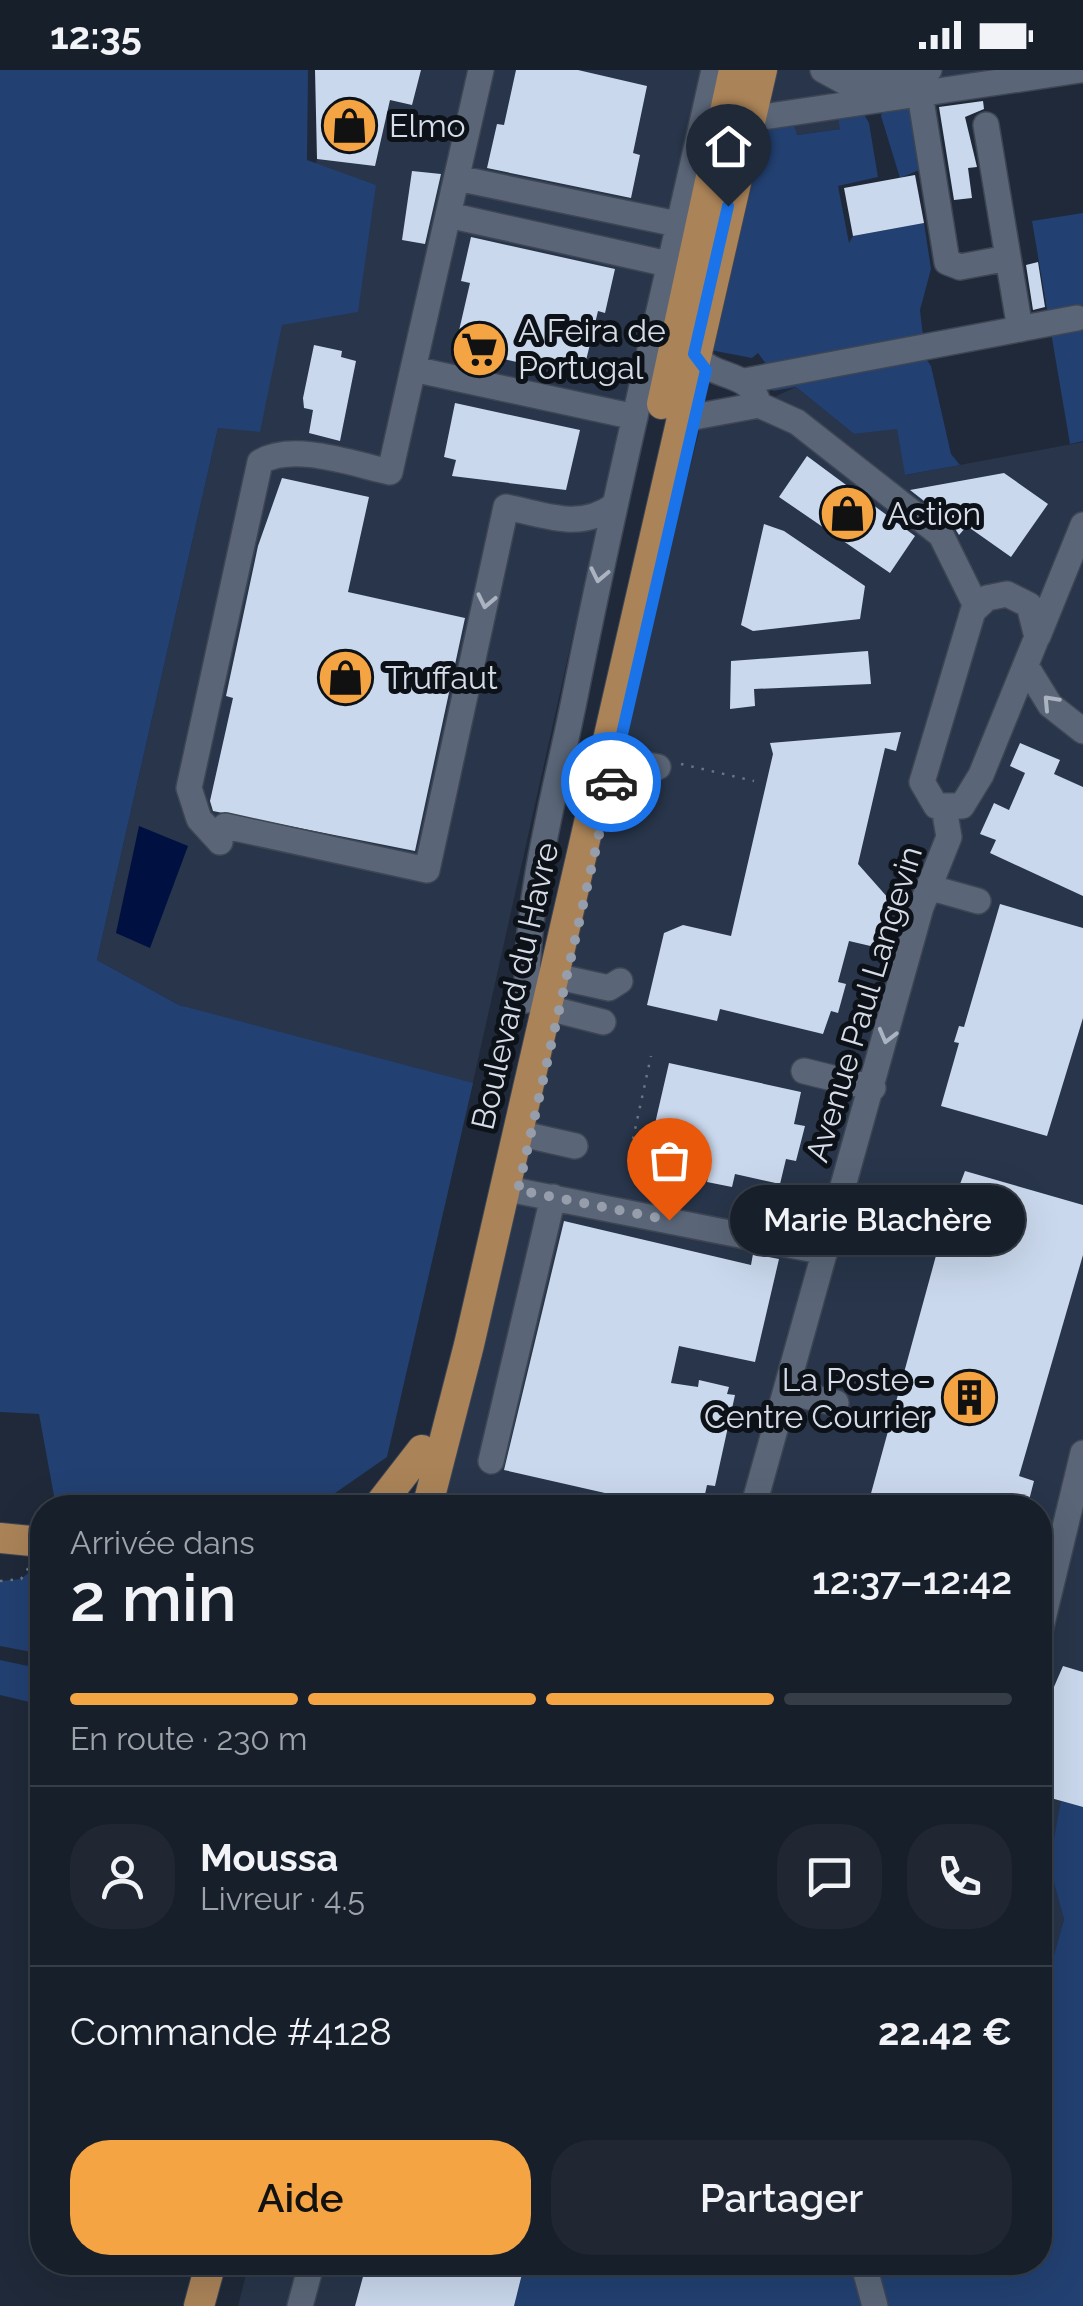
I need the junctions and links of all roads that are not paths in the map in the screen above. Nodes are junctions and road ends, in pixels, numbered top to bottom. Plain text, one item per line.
1 (482, 70) edge
2 (734, 70) edge
3 (823, 70) edge
4 (1080, 70) edge
5 (924, 82) edge
6 (750, 118) junction
7 (986, 126) dead end
8 (457, 178) junction
9 (448, 215) junction
10 (677, 224) junction
11 (1008, 258) junction
12 (668, 264) junction
13 (1077, 318) dead end
14 (1020, 329) junction
15 (700, 362) junction
16 (413, 369) junction
17 (745, 380) junction
18 (758, 404) junction
19 (635, 417) junction
20 (694, 417) junction
21 (615, 505) junction
22 (1083, 524) edge
23 (1066, 566) junction
24 (1019, 597) junction
25 (976, 606) junction
26 (1037, 637) junction
27 (1026, 666) junction
28 (1083, 732) edge
29 (616, 759) junction
30 (669, 765) road end
31 (944, 808) junction
32 (928, 887) junction
33 (978, 901) dead end
34 (568, 979) junction
35 (620, 980) dead end
36 (527, 1000) junction
37 (560, 1011) junction
38 (604, 1022) dead end
39 (804, 1071) dead end
40 (873, 1088) junction
41 (531, 1136) junction
42 (575, 1146) dead end
43 (518, 1190) junction
44 (553, 1196) junction
45 (836, 1210) junction
46 (872, 1223) dead end
47 (824, 1252) junction
48 (469, 1345) junction
49 (787, 1392) junction
50 (836, 1404) dead end
51 (422, 1450) junction
52 (1083, 1453) edge
53 (492, 1462) dead end
54 (388, 1495) edge
55 (410, 1495) edge
56 (430, 1495) edge
57 (758, 1495) edge
58 (0, 1538) edge
59 (30, 1541) edge
60 (1052, 1554) edge
61 (208, 2275) edge
62 (308, 2275) edge
63 (866, 2275) edge
64 (200, 2306) edge
65 (300, 2306) edge
66 (875, 2306) edge

1 - 8 street
2 - 6 main road, Boulevard du Havre
2 - 10 street
2 - 36 main road, Boulevard du Havre
3 - 5 street
4 - 5 street
5 - 6 street
5 - 11 street
6 - 15 main road, Boulevard du Havre
7 - 11 street
8 - 9 street
8 - 10 street
9 - 12 street
9 - 16 street
10 - 12 street
11 - 14 street
12 - 19 street
13 - 14 street
14 - 17 street
15 - 17 street
15 - 20 street
15 - 48 main road, Boulevard du Havre
16 - 19 street
21 -> 16 street
17 - 18 street
18 - 20 street
18 - 25 street
19 - 21 street
20 - 29 street
21 -> 36 street
22 - 23 street, Avenue Paul Langevin
23 - 24 street
23 - 26 street, Avenue Paul Langevin
24 - 25 street
24 - 26 street
25 - 31 street, Avenue Paul Langevin
26 - 27 street, Avenue Paul Langevin
28 -> 27 street
27 - 31 street, Avenue Paul Langevin
29 - 30 street
29 - 34 street
31 - 32 street, Avenue Paul Langevin
32 - 33 street
32 -> 40 street, Avenue Paul Langevin
34 - 35 street
34 - 37 street
36 - 51 main road, Boulevard du Havre
37 - 38 street
37 - 41 street
39 - 40 street
40 - 45 street, Avenue Paul Langevin
41 - 42 street
41 - 43 street
43 - 44 street
43 - 48 street
44 - 47 street
44 - 53 street
45 - 46 street
45 - 47 street, Avenue Paul Langevin
47 - 49 street, Avenue Paul Langevin
48 - 56 main road, Boulevard du Havre
49 - 50 street
49 - 57 street, Avenue Paul Langevin
51 - 54 main road
51 - 55 main road, Boulevard du Havre
52 - 60 street
58 - 59 main road
61 - 64 main road
62 - 65 street
63 - 66 street

